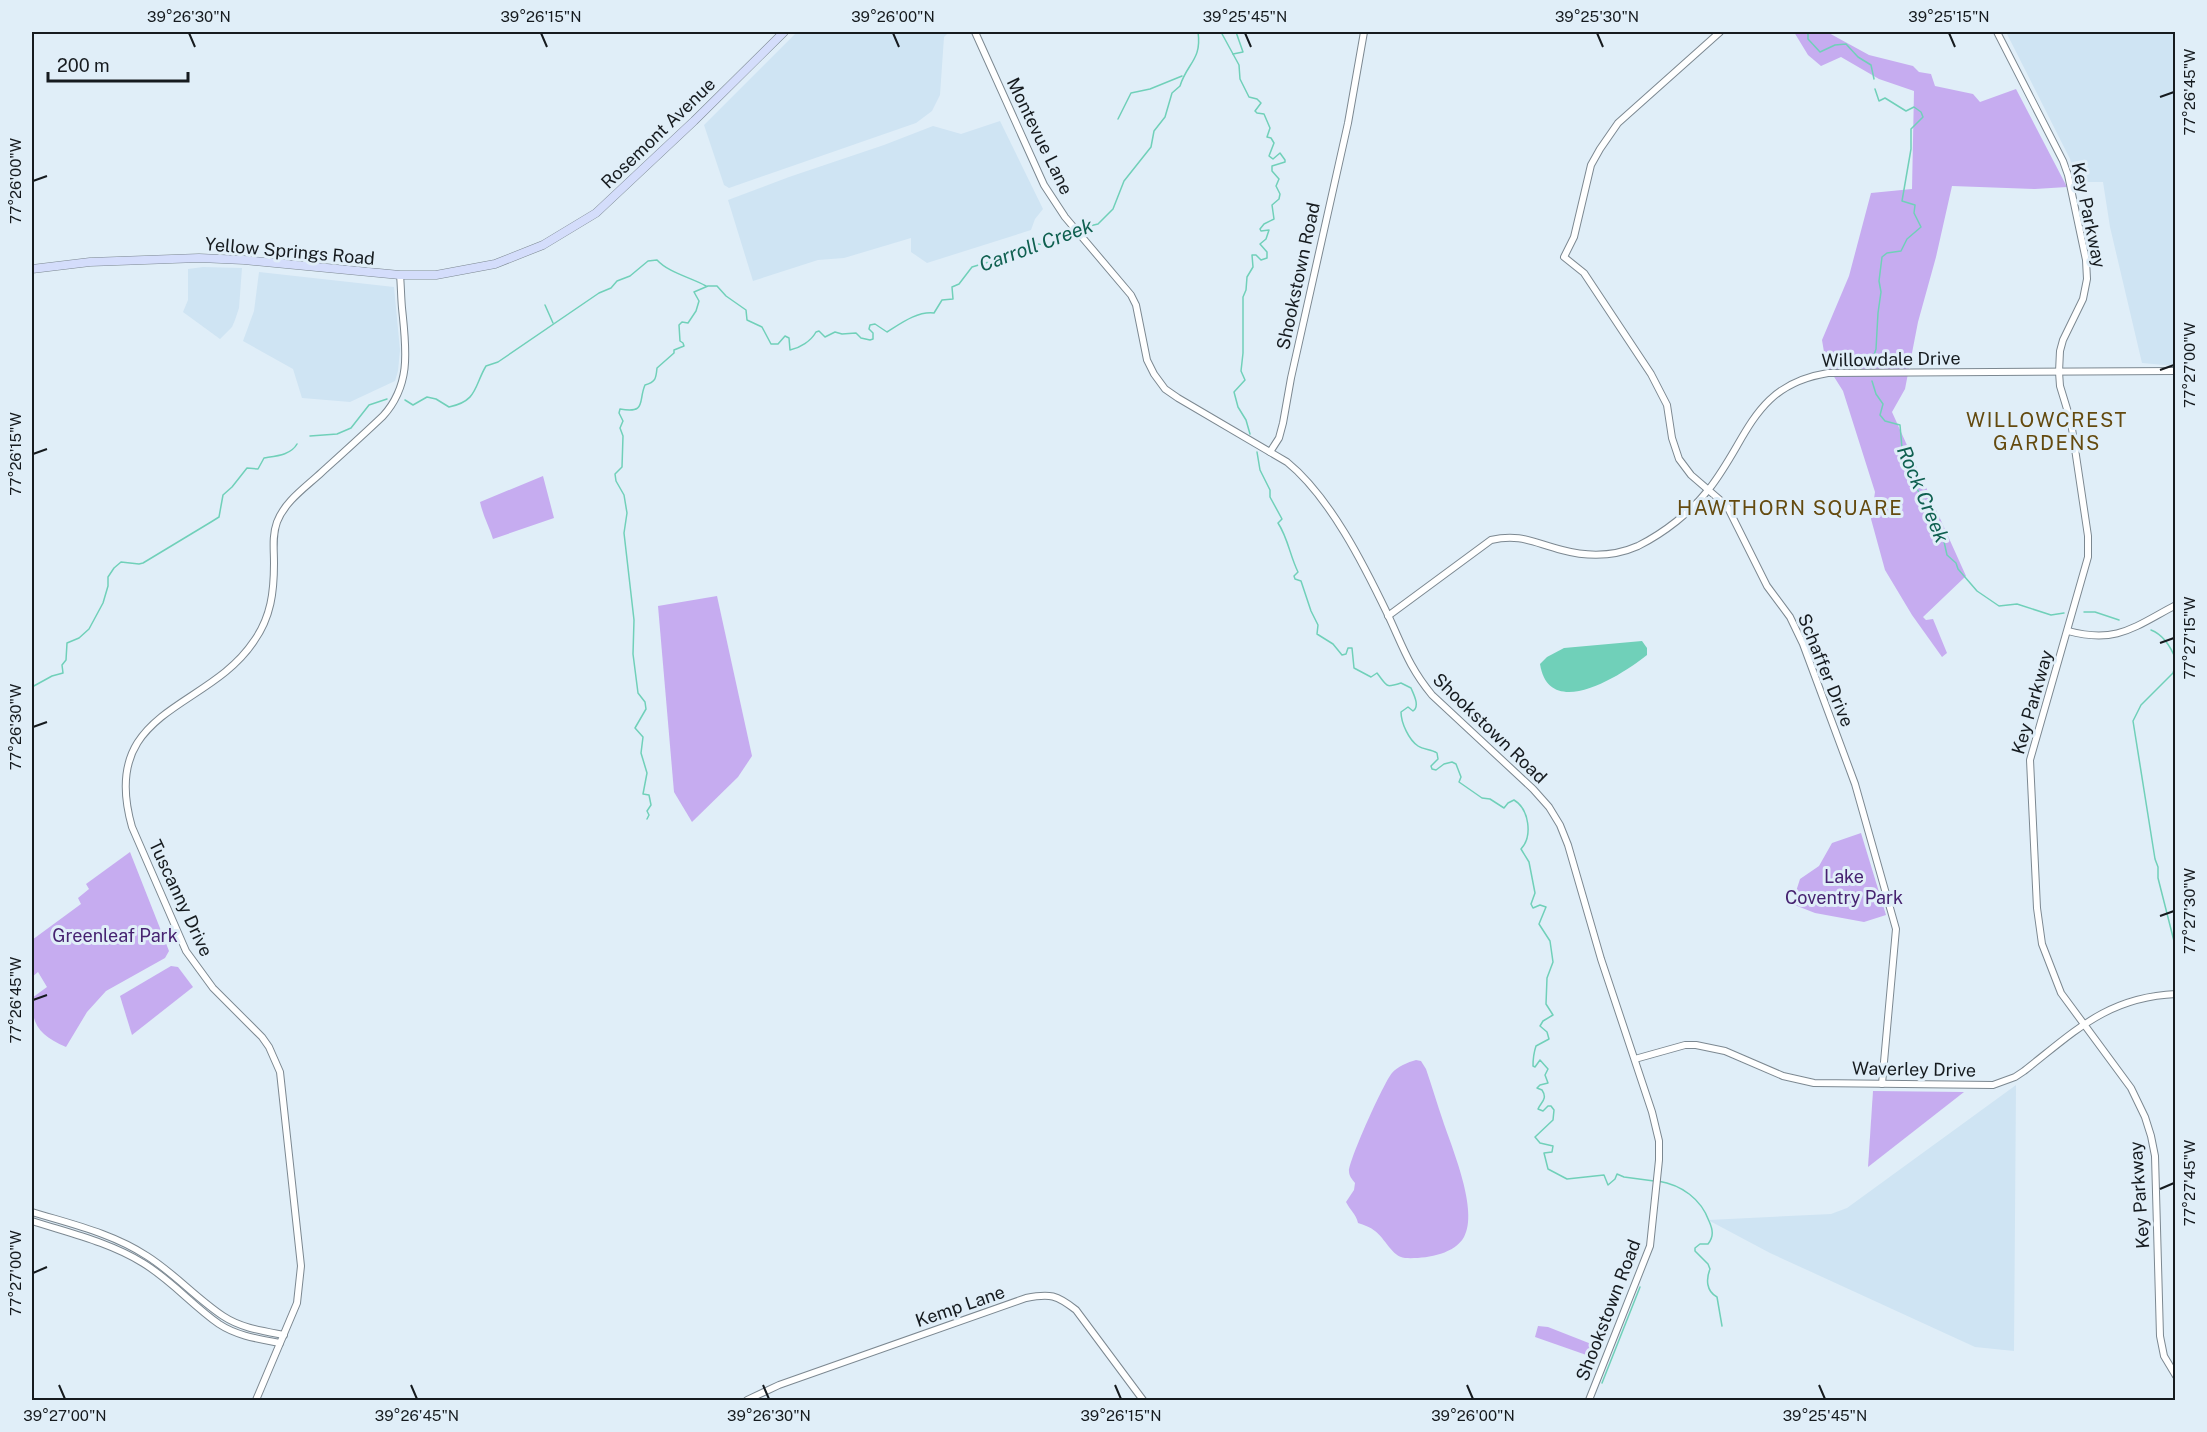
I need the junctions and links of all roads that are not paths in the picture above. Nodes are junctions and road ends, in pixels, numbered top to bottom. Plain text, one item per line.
1 (784, 32) edge
2 (975, 32) edge
3 (1364, 32) edge
4 (1720, 32) edge
5 (1997, 32) edge
6 (543, 245) joint
7 (32, 269) edge
8 (400, 275) junction
9 (2175, 371) edge
10 (2059, 372) junction
11 (1270, 452) junction
12 (1708, 491) junction
13 (2175, 605) edge
14 (1388, 616) junction
15 (2068, 631) junction
16 (2175, 994) edge
17 (2083, 1024) junction
18 (1635, 1059) junction
19 (1882, 1084) junction
20 (32, 1212) edge
21 (32, 1221) edge
22 (284, 1335) junction
23 (280, 1343) junction
24 (2175, 1376) edge
25 (256, 1401) edge
26 (747, 1401) edge
27 (1143, 1401) edge
28 (1589, 1401) edge

1 - 6 main road, Rosemont Avenue
2 - 11 street, Montevue Lane
3 - 11 street, Shookstown Road
4 - 12 street, Schaffer Drive
5 - 10 street, Key Parkway
6 - 8 main road, Yellow Springs Road
7 - 8 main road, Yellow Springs Road
8 - 22 street, Tuscanny Drive
9 - 10 street, Willowdale Drive
10 - 12 street, Willowdale Drive
10 - 15 street, Key Parkway
11 - 14 street, Shookstown Road
12 - 14 street, Willowdale Drive
12 - 19 street, Schaffer Drive
13 - 15 street
14 - 18 street, Shookstown Road
15 - 17 street, Key Parkway
16 - 17 street, Waverley Drive
17 - 19 street, Waverley Drive
17 - 24 street, Key Parkway
18 - 19 street, Waverley Drive
18 - 28 street, Shookstown Road
20 - 22 street
21 - 23 street
22 - 23 street, Tuscanny Drive
23 - 25 street, Tuscanny Drive
26 - 27 street, Kemp Lane

